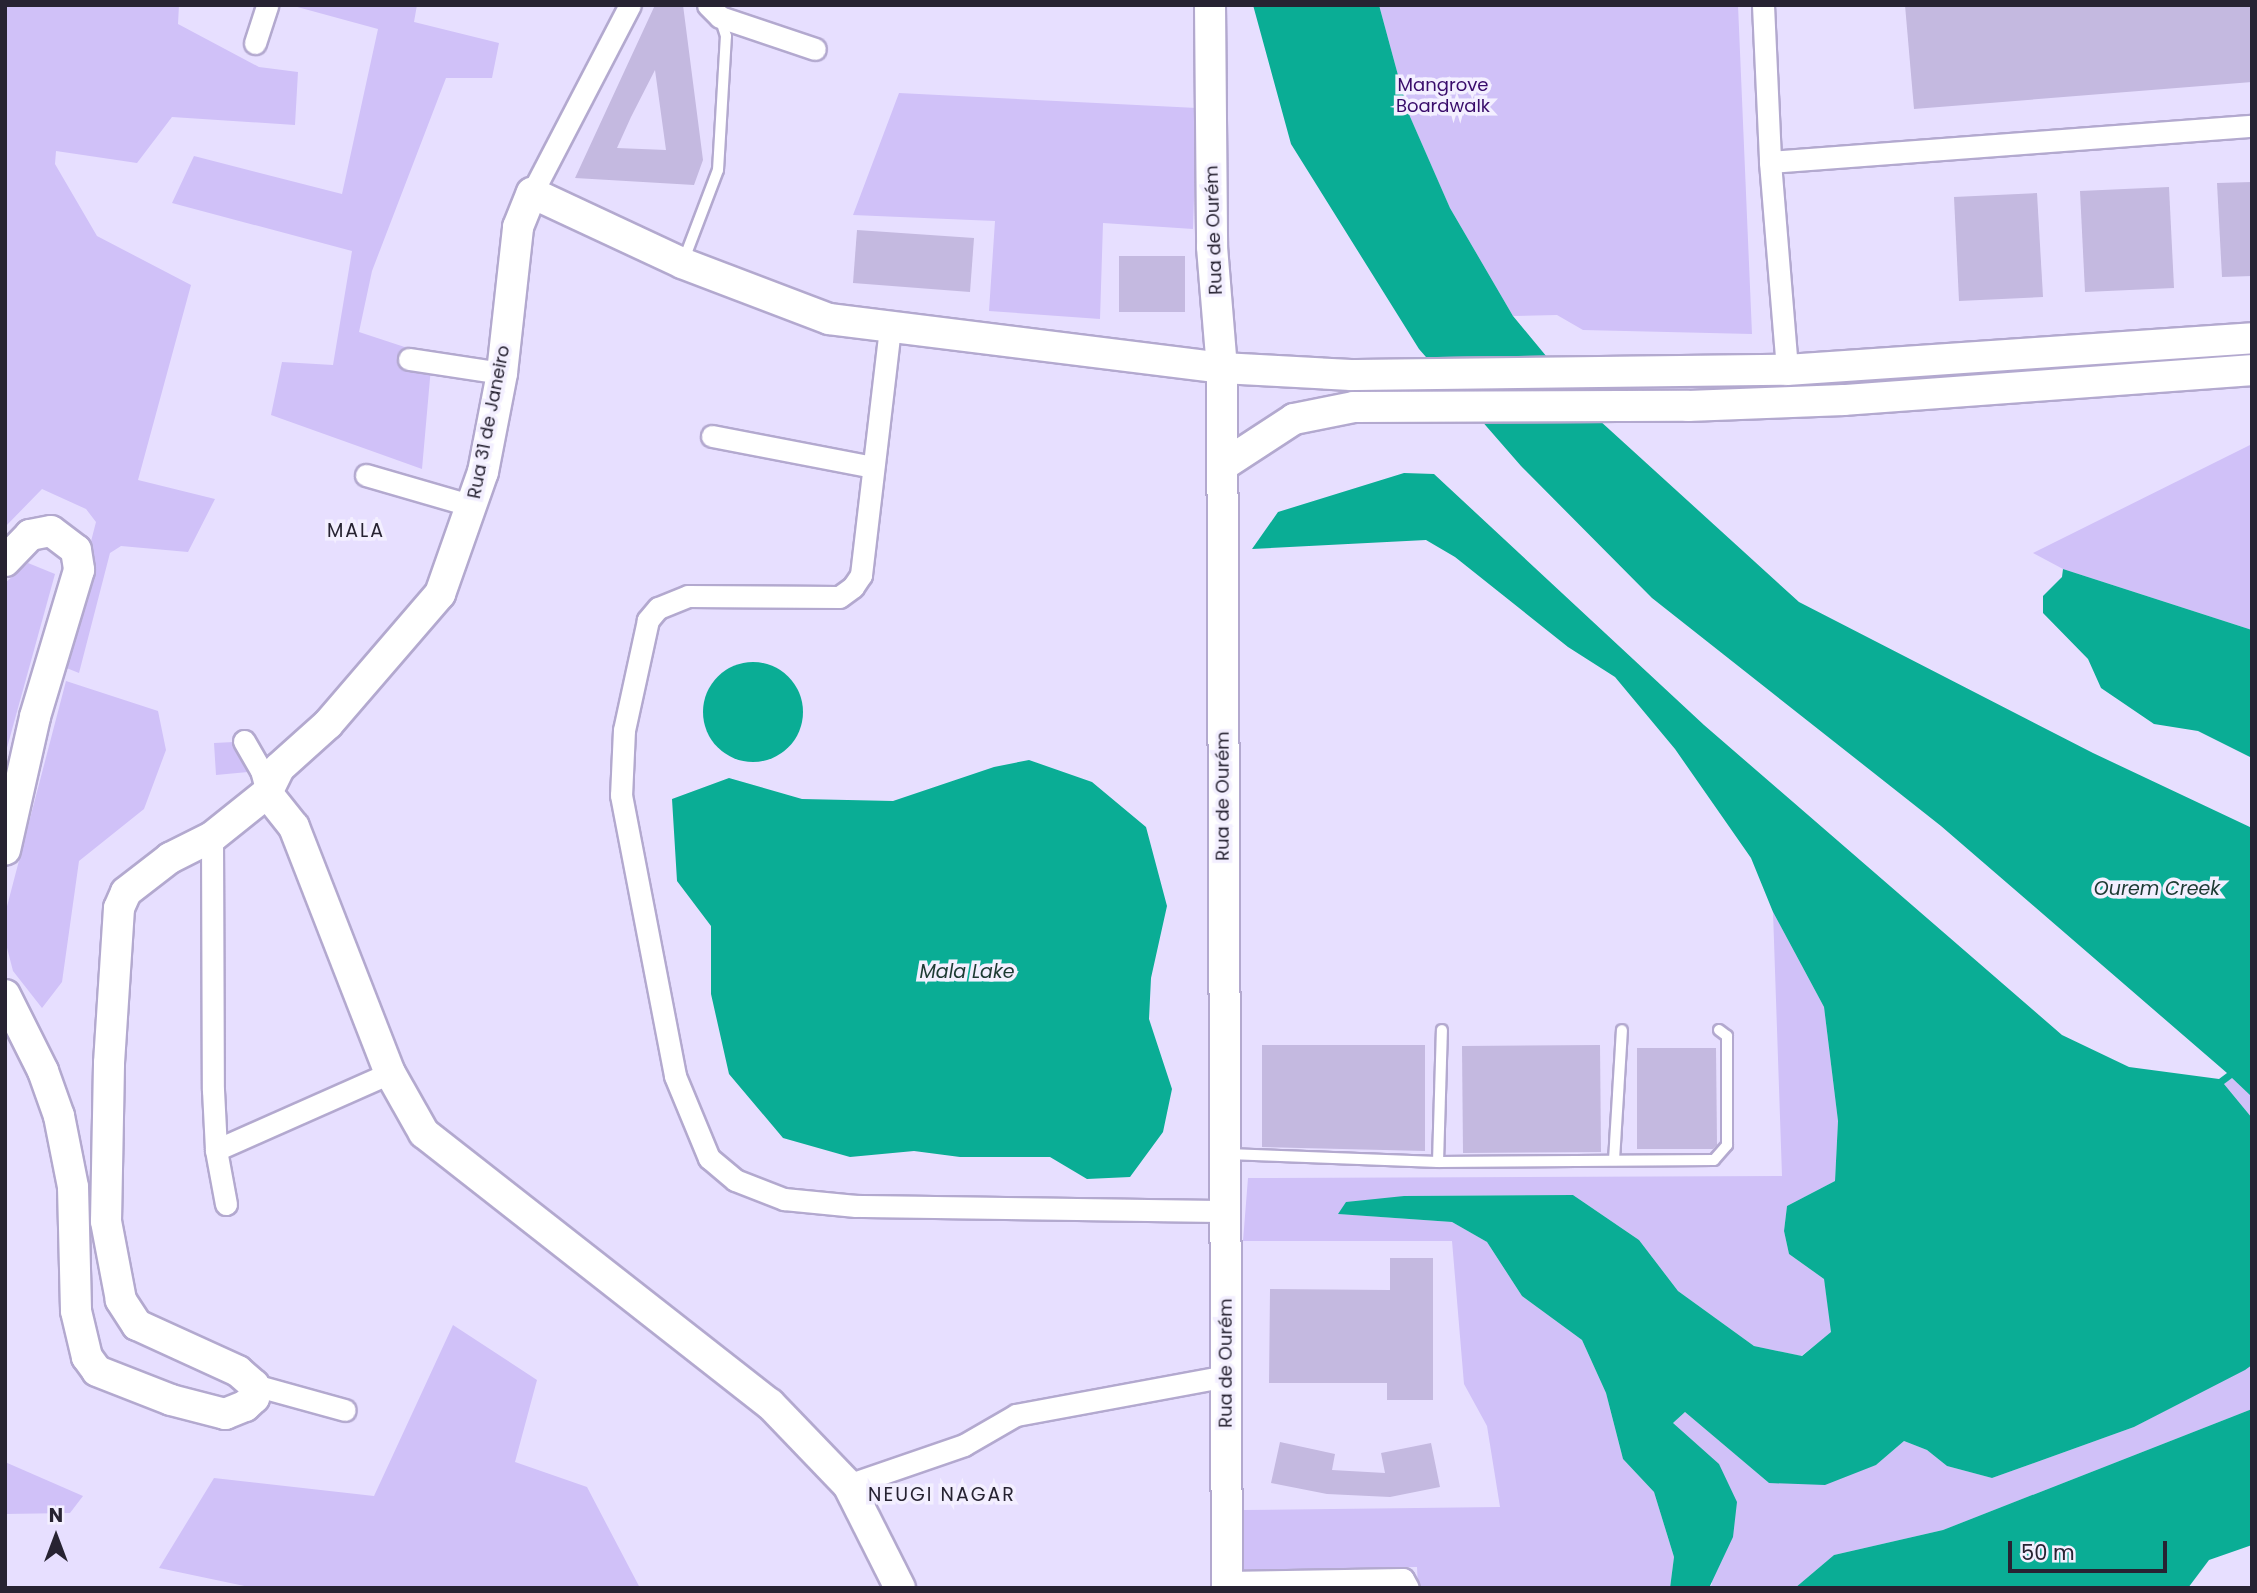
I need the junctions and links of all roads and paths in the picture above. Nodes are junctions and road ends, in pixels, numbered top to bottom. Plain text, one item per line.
1 (267, 5) edge
2 (631, 5) edge
3 (1210, 5) edge
4 (1763, 5) edge
5 (714, 11) edge
6 (255, 43) dead end
7 (815, 49) dead end
8 (2252, 126) edge
9 (1770, 162) junction
10 (532, 193) junction
11 (682, 263) junction
12 (890, 328) junction
13 (2252, 338) edge
14 (409, 359) dead end
15 (1886, 363) junction
16 (1222, 368) junction
17 (1787, 370) junction
18 (2252, 370) edge
19 (502, 373) junction
20 (1887, 394) junction
21 (712, 436) dead end
22 (1222, 466) junction
23 (873, 467) junction
24 (366, 475) dead end
25 (473, 506) junction
26 (5, 561) edge
27 (244, 741) dead end
28 (267, 793) junction
29 (212, 836) junction
30 (5, 850) edge
31 (5, 995) edge
32 (1442, 1030) dead end
33 (1622, 1030) dead end
34 (1719, 1030) dead end
35 (390, 1073) junction
36 (216, 1150) junction
37 (1225, 1154) junction
38 (1615, 1160) junction
39 (1438, 1162) junction
40 (226, 1204) dead end
41 (1226, 1211) junction
42 (1226, 1376) junction
43 (254, 1385) junction
44 (345, 1410) dead end
45 (848, 1485) junction
46 (1227, 1585) edge
47 (900, 1588) edge
48 (1408, 1588) edge

1 - 6 street
2 - 10 street, Rua 31 de Janeiro
3 - 16 street, Rua de Ourém
4 - 9 street
5 - 7 street
5 - 11 lane
8 - 9 street
9 - 17 street
10 - 11 street
10 - 19 street, Rua 31 de Janeiro
11 - 12 street
12 - 16 street
12 - 23 street
13 - 15 street
14 - 19 street
15 - 17 street
15 - 20 street
16 - 17 street
16 - 22 street, Rua de Ourém
18 - 20 street
19 - 25 street, Rua 31 de Janeiro
20 - 22 street
21 - 23 street
22 - 37 street, Rua de Ourém
23 - 41 street
24 - 25 street
25 - 28 street, Rua 31 de Janeiro
26 - 30 street
27 - 28 street
28 - 29 street
28 - 35 street
29 - 36 street
29 - 43 street
31 - 43 street
32 - 39 lane
33 - 38 lane
34 - 38 lane
35 - 36 street
35 - 45 street
36 - 40 street
37 - 39 lane
37 - 41 street, Rua de Ourém
38 - 39 lane
41 - 42 street, Rua de Ourém
42 - 45 street
42 - 46 street, Rua de Ourém
43 - 44 street
45 - 47 street
46 - 48 street

